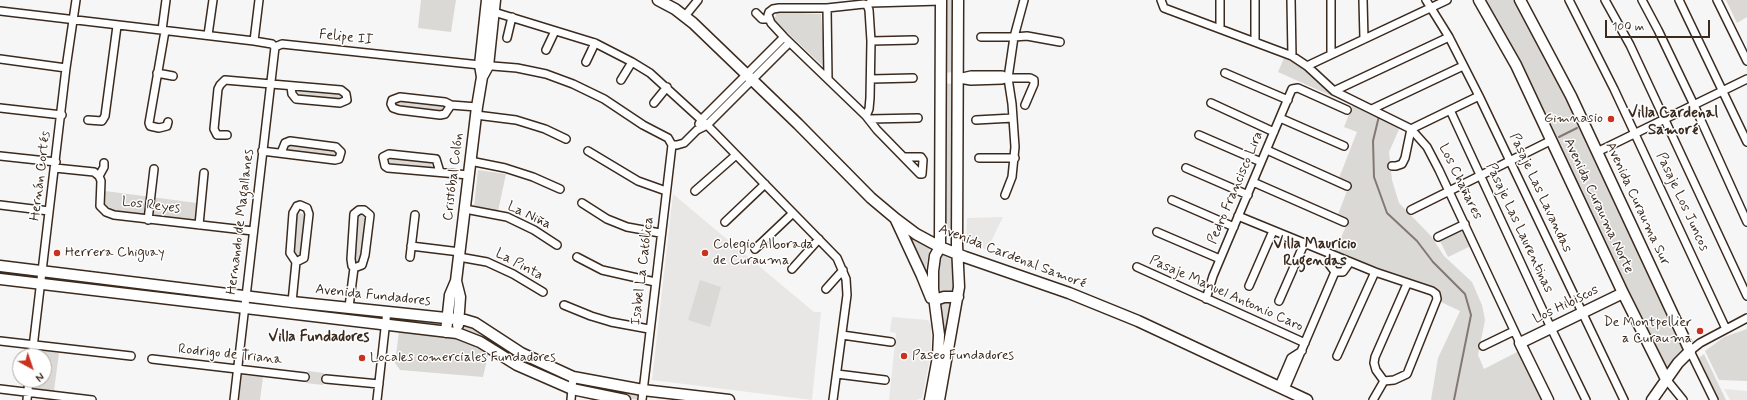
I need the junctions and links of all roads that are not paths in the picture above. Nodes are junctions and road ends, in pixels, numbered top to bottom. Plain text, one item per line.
1 (76, 0) edge
2 (166, 0) edge
3 (213, 0) edge
4 (259, 0) edge
5 (487, 0) edge
6 (495, 0) edge
7 (658, 0) edge
8 (690, 0) edge
9 (698, 0) edge
10 (941, 0) edge
11 (958, 0) edge
12 (1024, 0) edge
13 (1220, 0) edge
14 (1255, 0) edge
15 (1291, 0) edge
16 (1331, 0) edge
17 (1363, 0) edge
18 (1426, 0) edge
19 (1447, 0) edge
20 (1479, 0) edge
21 (1520, 0) edge
22 (1569, 0) edge
23 (1605, 0) edge
24 (1642, 0) edge
25 (1680, 0) edge
26 (1717, 0) edge
27 (1161, 1) edge
28 (867, 5) junction
29 (1432, 7) junction
30 (827, 8) junction
31 (0, 11) edge
32 (494, 12) junction
33 (756, 13) dead end
34 (685, 16) junction
35 (512, 17) junction
36 (768, 19) junction
37 (74, 20) junction
38 (117, 26) junction
39 (1220, 28) junction
40 (163, 31) junction
41 (555, 31) junction
42 (208, 35) junction
43 (981, 37) dead end
44 (1014, 37) junction
45 (1449, 37) junction
46 (507, 38) dead end
47 (1364, 39) junction
48 (787, 40) junction
49 (914, 40) dead end
50 (254, 41) junction
51 (871, 41) junction
52 (1255, 41) junction
53 (1060, 42) dead end
54 (595, 43) junction
55 (1744, 45) edge
56 (275, 47) junction
57 (546, 50) dead end
58 (1331, 54) junction
59 (1292, 56) junction
60 (0, 59) edge
61 (1747, 61) edge
62 (586, 62) dead end
63 (632, 62) junction
64 (484, 66) junction
65 (1307, 66) junction
66 (1463, 66) junction
67 (66, 68) junction
68 (157, 73) junction
69 (1225, 73) dead end
70 (173, 76) dead end
71 (750, 77) junction
72 (913, 78) dead end
73 (941, 78) junction
74 (958, 78) junction
75 (1008, 78) junction
76 (828, 79) junction
77 (871, 79) junction
78 (1747, 79) edge
79 (621, 80) dead end
80 (271, 84) junction
81 (290, 87) junction
82 (667, 87) junction
83 (1724, 90) junction
84 (1334, 91) junction
85 (1479, 96) junction
86 (1288, 100) junction
87 (1211, 103) dead end
88 (654, 104) dead end
89 (452, 105) junction
90 (1026, 105) dead end
91 (1694, 105) junction
92 (0, 108) edge
93 (1372, 108) junction
94 (1347, 110) dead end
95 (1450, 110) junction
96 (476, 111) junction
97 (62, 115) junction
98 (867, 118) junction
99 (918, 118) dead end
100 (1014, 118) junction
101 (1280, 118) junction
102 (1665, 119) junction
103 (88, 120) dead end
104 (701, 120) junction
105 (976, 120) dead end
106 (168, 122) dead end
107 (707, 126) junction
108 (1411, 129) junction
109 (697, 130) junction
110 (1274, 132) junction
111 (1635, 133) junction
112 (227, 135) dead end
113 (1199, 135) dead end
114 (566, 139) dead end
115 (1552, 140) junction
116 (1747, 142) edge
117 (672, 145) junction
118 (1344, 146) dead end
119 (1267, 150) junction
120 (262, 151) junction
121 (588, 151) dead end
122 (1597, 152) junction
123 (281, 153) junction
124 (736, 155) junction
125 (0, 156) edge
126 (904, 157) dead end
127 (979, 158) dead end
128 (1014, 158) junction
129 (470, 161) junction
130 (1510, 161) junction
131 (1261, 162) junction
132 (104, 163) dead end
133 (55, 165) junction
134 (1392, 166) dead end
135 (1186, 168) dead end
136 (154, 169) dead end
137 (440, 172) junction
138 (204, 173) dead end
139 (468, 175) junction
140 (99, 176) junction
141 (1481, 176) junction
142 (1253, 182) junction
143 (765, 184) junction
144 (1347, 186) dead end
145 (560, 189) dead end
146 (666, 191) junction
147 (695, 191) dead end
148 (1449, 191) junction
149 (1005, 195) dead end
150 (1248, 195) junction
151 (1172, 200) dead end
152 (582, 203) dead end
153 (0, 205) edge
154 (465, 209) junction
155 (1411, 210) dead end
156 (49, 211) junction
157 (793, 213) junction
158 (415, 215) dead end
159 (1238, 216) junction
160 (896, 219) junction
161 (148, 220) junction
162 (725, 222) dead end
163 (1344, 222) dead end
164 (1747, 222) edge
165 (1465, 224) junction
166 (199, 225) junction
167 (1234, 227) junction
168 (253, 231) junction
169 (1273, 231) junction
170 (1157, 232) dead end
171 (660, 233) junction
172 (1438, 237) dead end
173 (820, 240) junction
174 (557, 244) dead end
175 (1304, 244) junction
176 (411, 246) junction
177 (940, 247) junction
178 (755, 249) dead end
179 (459, 254) junction
180 (957, 254) junction
181 (1330, 254) junction
182 (410, 257) dead end
183 (577, 257) dead end
184 (1220, 259) junction
185 (296, 262) junction
186 (1350, 262) junction
187 (0, 266) edge
188 (1137, 267) dead end
189 (354, 268) junction
190 (792, 269) dead end
191 (843, 270) junction
192 (43, 271) junction
193 (1335, 272) junction
194 (1375, 272) junction
195 (0, 279) edge
196 (456, 281) junction
197 (655, 282) junction
198 (42, 284) junction
199 (1407, 284) junction
200 (1249, 286) dead end
201 (826, 289) dead end
202 (543, 292) dead end
203 (1623, 293) junction
204 (245, 296) junction
205 (1747, 296) edge
206 (958, 297) junction
207 (1206, 299) junction
208 (935, 300) junction
209 (1279, 301) dead end
210 (292, 302) junction
211 (564, 305) dead end
212 (349, 307) junction
213 (244, 308) junction
214 (387, 311) junction
215 (1582, 313) junction
216 (937, 317) junction
217 (447, 318) junction
218 (1747, 318) edge
219 (458, 319) junction
220 (385, 324) junction
221 (1551, 328) junction
222 (649, 329) junction
223 (1726, 329) junction
224 (1514, 330) junction
225 (446, 332) junction
226 (457, 333) junction
227 (842, 335) junction
228 (0, 341) edge
229 (890, 342) dead end
230 (1305, 343) junction
231 (1520, 343) junction
232 (33, 345) junction
233 (1483, 346) dead end
234 (33, 348) edge
235 (1690, 351) junction
236 (131, 356) dead end
237 (1338, 356) dead end
238 (152, 359) dead end
239 (237, 369) junction
240 (837, 374) junction
241 (305, 377) dead end
242 (573, 377) junction
243 (326, 379) dead end
244 (1666, 379) junction
245 (885, 380) dead end
246 (1384, 381) junction
247 (379, 384) junction
248 (1282, 388) junction
249 (0, 389) edge
250 (572, 389) junction
251 (642, 395) edge
252 (27, 396) edge
253 (92, 400) edge
254 (234, 400) edge
255 (377, 400) edge
256 (571, 400) edge
257 (625, 400) edge
258 (729, 400) edge
259 (833, 400) edge
260 (930, 400) edge
261 (939, 400) edge
262 (1307, 400) edge
263 (1373, 400) edge
264 (1548, 400) edge
265 (1586, 400) edge
266 (1624, 400) edge
267 (1652, 400) edge
268 (1683, 400) edge
269 (1714, 400) edge

1 - 37 street, Hernán Cortés
2 - 40 street
3 - 42 street
4 - 50 street
5 - 64 street, Cristóbal Colón
6 - 32 street, Cristóbal Colón
7 - 34 street, Avenida Cardenal Samoré
8 - 34 street
9 - 34 street
10 - 28 street
10 - 73 street
11 - 74 street
12 - 44 street
13 - 39 street
14 - 52 street
15 - 59 street
16 - 58 street
17 - 47 street
18 - 29 street, Pasaje Las Lavandas
19 - 29 street
20 - 115 street, Avenida Curauma Norte
21 - 122 street, Avenida Curauma Sur
22 - 111 street, Pasaje Los Juncos
23 - 102 street
24 - 91 street
25 - 83 street
26 - 55 street
27 - 39 street, Los Chañares
28 - 30 street
28 - 51 street
29 - 45 street, Pasaje Las Lavandas
29 - 47 street
30 - 36 street
30 - 76 street
31 - 37 street, Felipe II
32 - 35 street
32 - 64 street, Cristóbal Colón
33 - 36 street
34 - 71 street, Avenida Cardenal Samoré
35 - 41 street
35 - 46 street
36 - 48 street
37 - 38 street, Felipe II
37 - 67 street, Hernán Cortés
38 - 40 street, Felipe II
38 - 103 street
39 - 52 street, Los Chañares
40 - 42 street, Felipe II
40 - 68 street
41 - 54 street
41 - 57 street
42 - 50 street, Felipe II
43 - 44 street
44 - 53 street
44 - 75 street
45 - 66 street, Pasaje Las Lavandas
45 - 84 street
47 - 58 street
48 - 71 street
48 - 76 street
49 - 51 street
50 - 56 street, Felipe II
51 - 77 street
52 - 59 street, Los Chañares
54 - 62 street
54 - 63 street
55 - 61 street
56 - 64 street, Felipe II
56 - 80 street, Hernando de Magallanes
58 - 65 street
59 - 65 street, Los Chañares
60 - 67 street
63 - 79 street
63 - 82 street
64 - 96 street, Cristóbal Colón
64 - 117 street, Felipe II
65 - 84 street, Los Chañares
66 - 85 street, Pasaje Las Lavandas
66 - 93 street
67 - 97 street, Hernán Cortés
68 - 70 street
68 - 106 street
69 - 86 street
71 - 104 street
71 - 107 street
71 - 160 street, Avenida Cardenal Samoré
72 - 77 street
73 - 74 street
73 - 177 street
74 - 75 street
74 - 180 street
75 - 90 street
75 - 100 street
76 - 98 street
77 - 98 street
78 - 83 street
80 - 81 street
80 - 112 street
80 - 120 street, Hernando de Magallanes
81 - 81 street
82 - 88 street
82 - 104 street
83 - 91 street
83 - 116 street
84 - 93 street, Los Chañares
85 - 95 street
85 - 130 street, Pasaje Las Lavandas
86 - 94 street, Pedro Francisco Lira
86 - 101 street, Pedro Francisco Lira
87 - 110 street
89 - 89 street
89 - 96 street
91 - 102 street
91 - 164 street
92 - 97 street
93 - 108 street, Los Chañares
95 - 108 street
95 - 141 street, Pasaje Las Laurentinas
96 - 114 street
96 - 129 street, Cristóbal Colón
97 - 133 street, Hernán Cortés
98 - 99 street
98 - 126 street
100 - 105 street
100 - 128 street
101 - 110 street, Pedro Francisco Lira
101 - 118 street
102 - 111 street
102 - 205 street
104 - 107 street
104 - 109 street
107 - 109 street
107 - 124 street
108 - 134 street
108 - 148 street, Los Chañares
109 - 117 street
110 - 119 street, Pedro Francisco Lira
111 - 122 street
111 - 223 street, Pasaje Los Juncos
113 - 131 street
115 - 130 street
115 - 203 street, Avenida Curauma Norte
117 - 146 street, Isabel La Católica
119 - 131 street, Pedro Francisco Lira
119 - 144 street
120 - 123 street
120 - 168 street, Hernando de Magallanes
121 - 146 street
122 - 235 street, Avenida Curauma Sur
123 - 123 street
124 - 143 street
124 - 147 street
125 - 133 street
127 - 128 street
128 - 149 street
129 - 139 street, Cristóbal Colón
129 - 145 street
130 - 141 street
130 - 215 street, Pasaje Las Lavandas
131 - 142 street, Pedro Francisco Lira
132 - 140 street
133 - 140 street
133 - 156 street, Hernán Cortés
135 - 150 street
136 - 161 street
137 - 137 street
137 - 139 street
138 - 166 street
139 - 154 street, Cristóbal Colón
140 - 161 street, Los Reyes
141 - 148 street
141 - 221 street, Pasaje Las Laurentinas
142 - 150 street, Pedro Francisco Lira
142 - 163 street
143 - 157 street
143 - 162 street
146 - 171 street, Isabel La Católica
148 - 155 street
148 - 165 street, Los Chañares
150 - 159 street, Pedro Francisco Lira
151 - 167 street
152 - 171 street
153 - 156 street
154 - 174 street, La Niña
154 - 179 street, Cristóbal Colón
156 - 192 street, Hernán Cortés
157 - 173 street
157 - 178 street
158 - 176 street
159 - 167 street, Pedro Francisco Lira
159 - 169 street
160 - 177 street, Avenida Cardenal Samoré
160 - 216 street
161 - 166 street, Los Reyes
165 - 172 street
165 - 224 street, Los Chañares
166 - 168 street, Los Reyes
167 - 184 street, Pedro Francisco Lira
168 - 204 street, Hernando de Magallanes
169 - 175 street
169 - 200 street
170 - 184 street
171 - 197 street, Isabel La Católica
173 - 190 street
173 - 191 street
175 - 181 street
175 - 209 street
176 - 179 street, La Pinta
176 - 182 street
177 - 180 street, Avenida Cardenal Samoré
177 - 208 street
179 - 196 street, Cristóbal Colón
179 - 202 street, La Pinta
180 - 206 street
180 - 248 street, Avenida Cardenal Samoré
181 - 186 street
181 - 193 street
183 - 197 street
184 - 207 street, Pedro Francisco Lira
185 - 185 street
185 - 210 street
186 - 193 street
186 - 194 street
187 - 192 street, Avenida Fundadores
188 - 207 street, Pasaje Manuel Antonio Caro
189 - 189 street
189 - 212 street
191 - 201 street
191 - 227 street
192 - 198 street, Hernán Cortés
192 - 204 street, Avenida Fundadores
193 - 230 street
194 - 199 street
194 - 237 street
195 - 198 street, Avenida Fundadores
196 - 217 street, Cristóbal Colón
196 - 219 street, Cristóbal Colón
197 - 222 street, Isabel La Católica
198 - 213 street, Avenida Fundadores
198 - 232 street, Hernán Cortés
199 - 246 street
199 - 246 street
203 - 215 street, Los Hibiscos
203 - 244 street, Avenida Curauma Norte
204 - 210 street, Avenida Fundadores
204 - 213 street, Hernando de Magallanes
206 - 208 street
206 - 261 street
207 - 230 street, Pasaje Manuel Antonio Caro
208 - 216 street
210 - 212 street, Avenida Fundadores
211 - 222 street
212 - 214 street, Avenida Fundadores
213 - 220 street, Avenida Fundadores
213 - 239 street, Hernando de Magallanes
214 - 217 street, Avenida Fundadores
214 - 220 street
215 - 221 street, Los Hibiscos
215 - 266 street, Pasaje Las Lavandas
216 - 260 street
217 - 219 street, Avenida Fundadores
217 - 225 street, Cristóbal Colón
218 - 223 street
219 - 226 street, Cristóbal Colón
219 - 242 street, Avenida Fundadores
220 - 225 street, Avenida Fundadores
220 - 247 street
221 - 231 street, Los Hibiscos
221 - 265 street, Pasaje Las Laurentinas
222 - 251 street, Isabel La Católica
223 - 235 street
224 - 231 street, Los Chañares
224 - 233 street
225 - 226 street, Avenida Fundadores
226 - 250 street, Avenida Fundadores
227 - 229 street
227 - 240 street
228 - 232 street
230 - 248 street
231 - 264 street, Los Chañares
232 - 234 street, Hernán Cortés
232 - 236 street
235 - 244 street
235 - 269 street, Avenida Curauma Sur
238 - 239 street, Rodrigo de Triana
239 - 241 street, Rodrigo de Triana
239 - 254 street, Hernando de Magallanes
240 - 245 street
240 - 259 street
242 - 250 street
242 - 251 street, Avenida Fundadores
243 - 247 street
244 - 267 street
244 - 268 street, Avenida Curauma Norte
246 - 263 street
247 - 255 street
248 - 262 street, Avenida Cardenal Samoré
249 - 252 street
250 - 256 street
250 - 257 street, Avenida Fundadores
251 - 258 street, Avenida Fundadores
252 - 253 street

